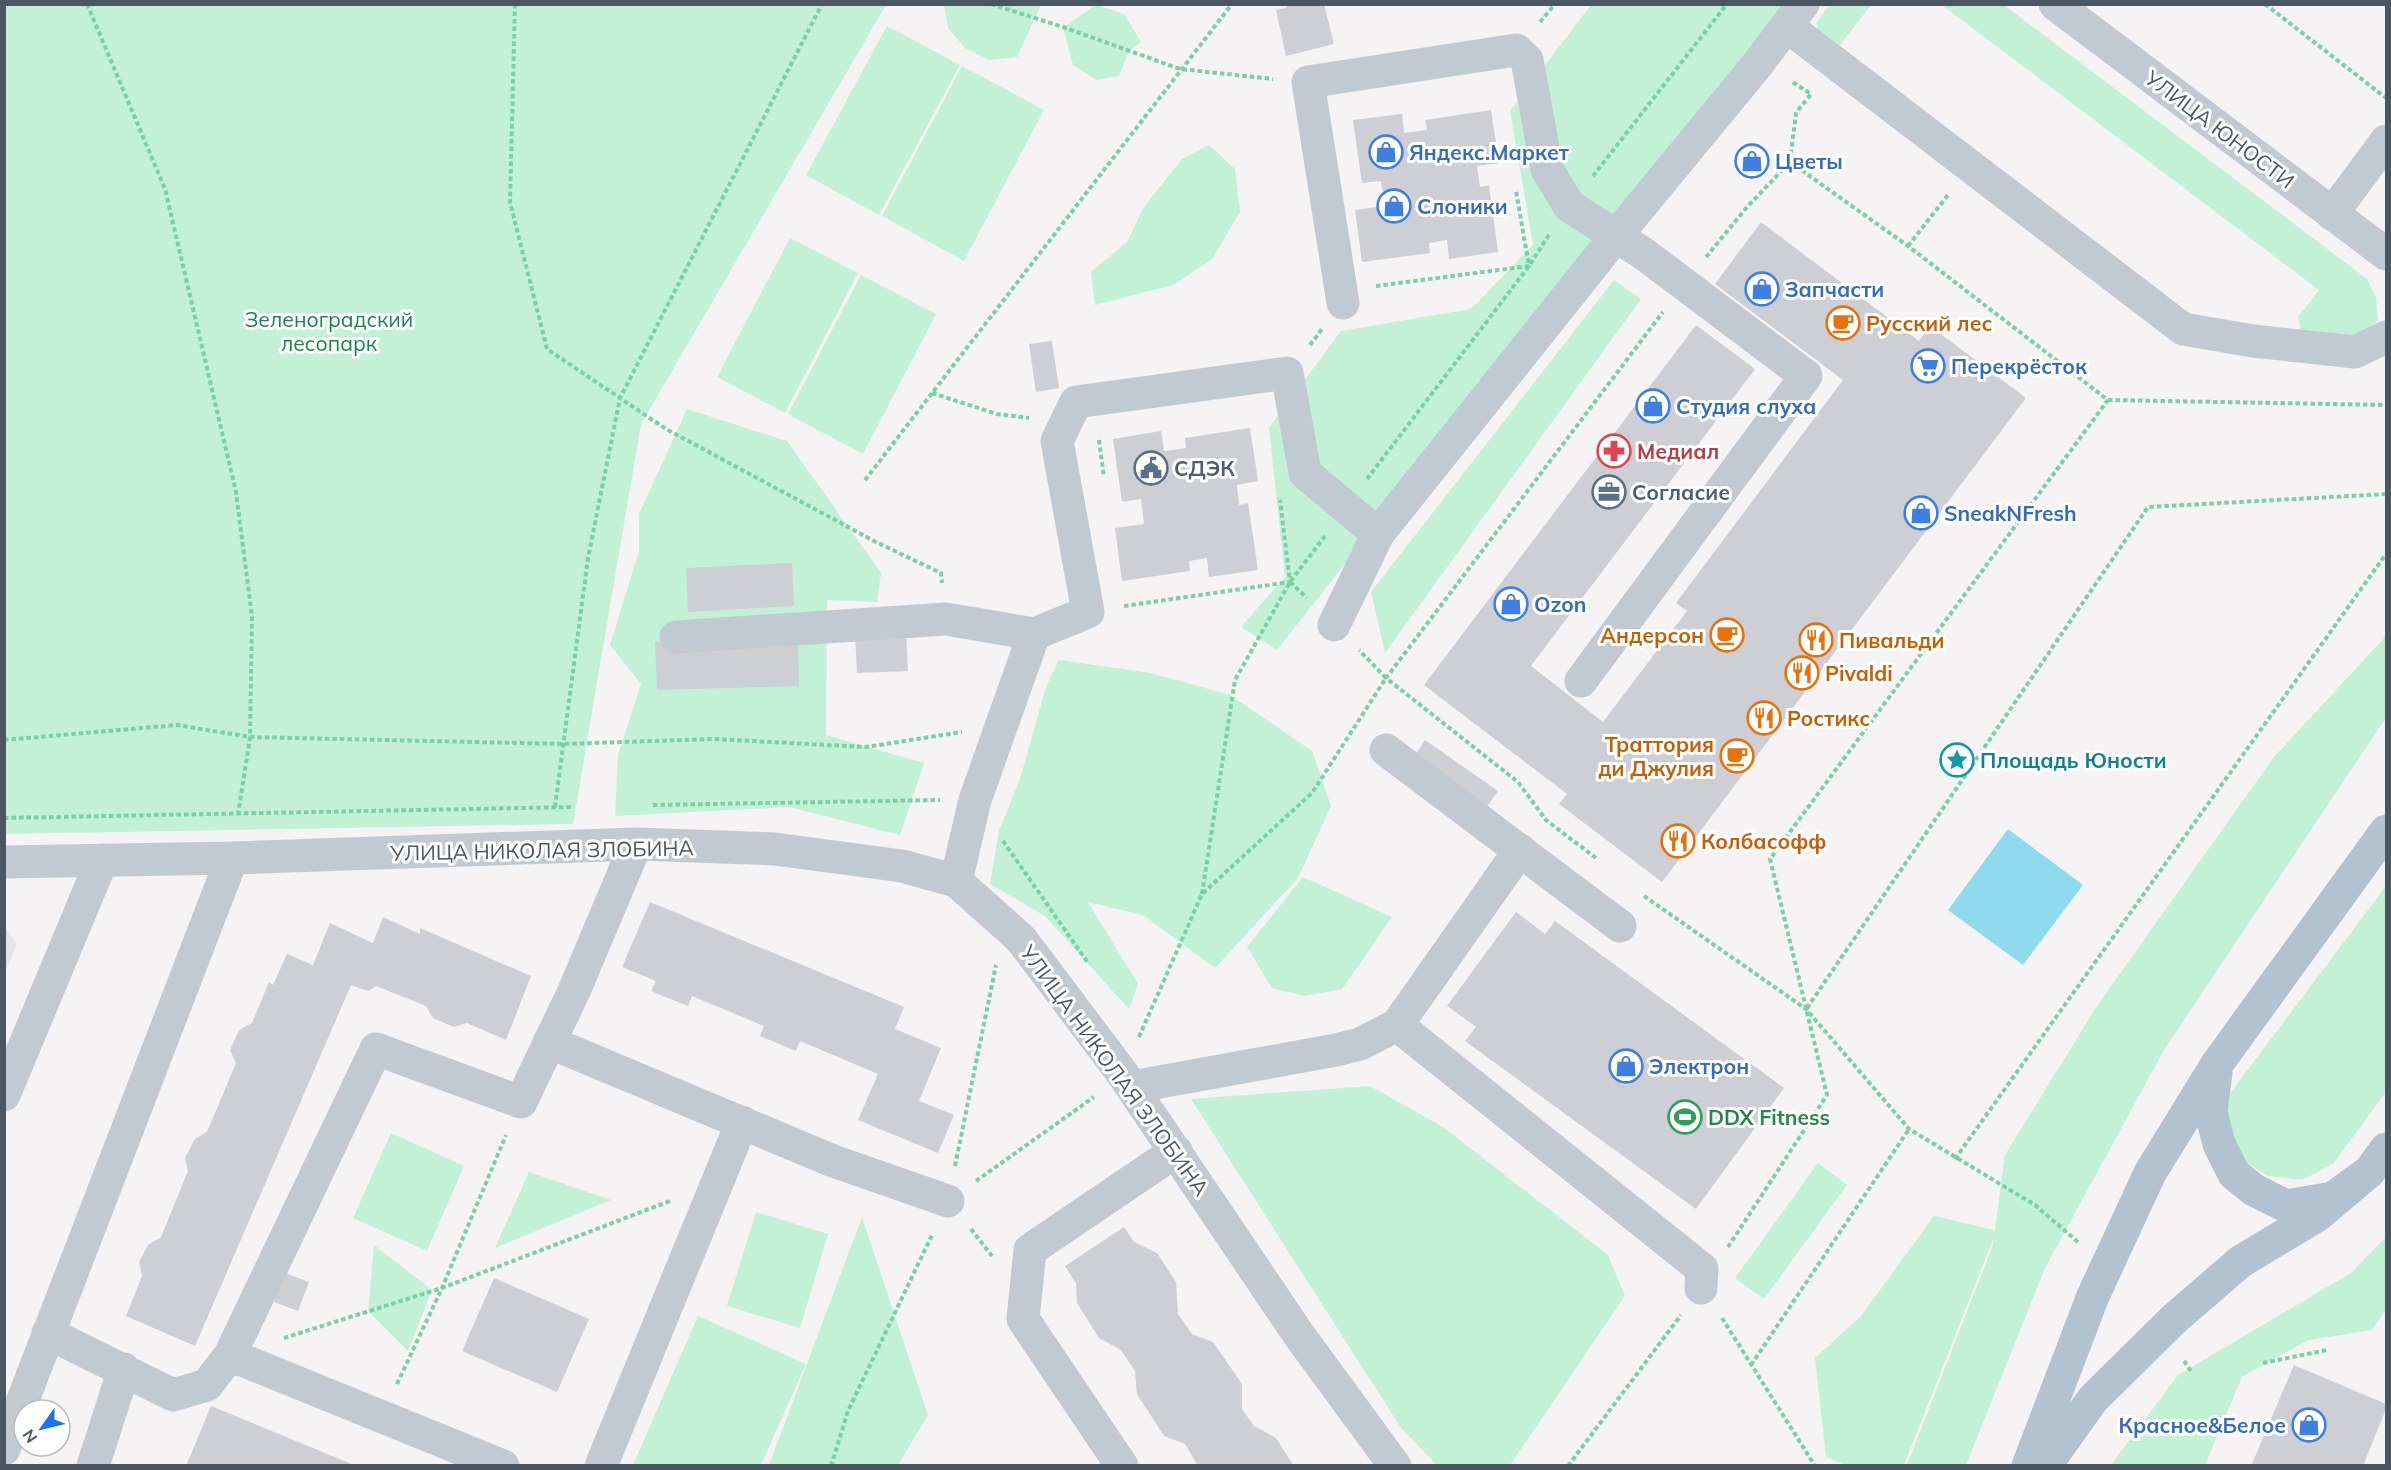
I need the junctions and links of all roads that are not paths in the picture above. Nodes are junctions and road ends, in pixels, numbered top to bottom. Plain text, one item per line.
1 (2055, 4) edge
2 (1795, 15) edge
3 (2386, 141) edge
4 (2332, 214) junction
5 (1617, 236) junction
6 (2386, 254) edge
7 (1343, 303) dead end
8 (2386, 337) edge
9 (1378, 534) junction
10 (1334, 625) road end
11 (1034, 634) junction
12 (676, 637) dead end
13 (1581, 681) dead end
14 (1386, 750) dead end
15 (2386, 831) edge
16 (636, 844) junction
17 (1520, 850) junction
18 (232, 858) junction
19 (102, 860) junction
20 (4, 861) edge
21 (956, 881) junction
22 (1620, 926) dead end
23 (1397, 1025) junction
24 (549, 1042) junction
25 (2217, 1064) junction
26 (1127, 1080) junction
27 (4, 1095) edge
28 (741, 1122) junction
29 (1176, 1151) junction
30 (2378, 1160) edge
31 (948, 1201) road end
32 (1701, 1288) road end
33 (48, 1333) junction
34 (230, 1355) junction
35 (124, 1369) junction
36 (4, 1449) edge
37 (4, 1462) edge
38 (15, 1466) edge
39 (93, 1466) edge
40 (503, 1466) edge
41 (601, 1466) edge
42 (1122, 1466) edge
43 (1395, 1466) edge
44 (2028, 1466) edge
45 (2045, 1466) edge

1 - 4 street, УЛИЦА ЮНОСТИ
2 - 5 street
2 - 8 street
3 - 4 street
4 - 6 street, УЛИЦА ЮНОСТИ
5 - 7 street
5 - 9 street
5 - 13 street
9 - 10 street
9 - 11 street
11 - 12 street
11 - 21 street
14 - 17 street
15 - 25 main road
16 - 18 street, УЛИЦА НИКОЛАЯ ЗЛОБИНА
16 - 21 street, УЛИЦА НИКОЛАЯ ЗЛОБИНА
16 - 24 street
17 - 22 street
17 - 23 street
18 - 19 street, УЛИЦА НИКОЛАЯ ЗЛОБИНА
18 - 33 street
19 - 20 street, УЛИЦА НИКОЛАЯ ЗЛОБИНА
19 - 27 street
21 - 26 street, УЛИЦА НИКОЛАЯ ЗЛОБИНА
23 - 26 street
23 - 32 street
24 - 28 street
24 - 34 street
25 - 30 main road
25 - 44 main road
26 - 29 street, УЛИЦА НИКОЛАЯ ЗЛОБИНА
28 - 31 street
28 - 41 street
29 - 42 street
29 - 43 street, УЛИЦА НИКОЛАЯ ЗЛОБИНА
30 - 45 main road
33 - 35 street
33 - 36 street
34 - 35 street
34 - 40 street
35 - 39 street
37 - 38 street

